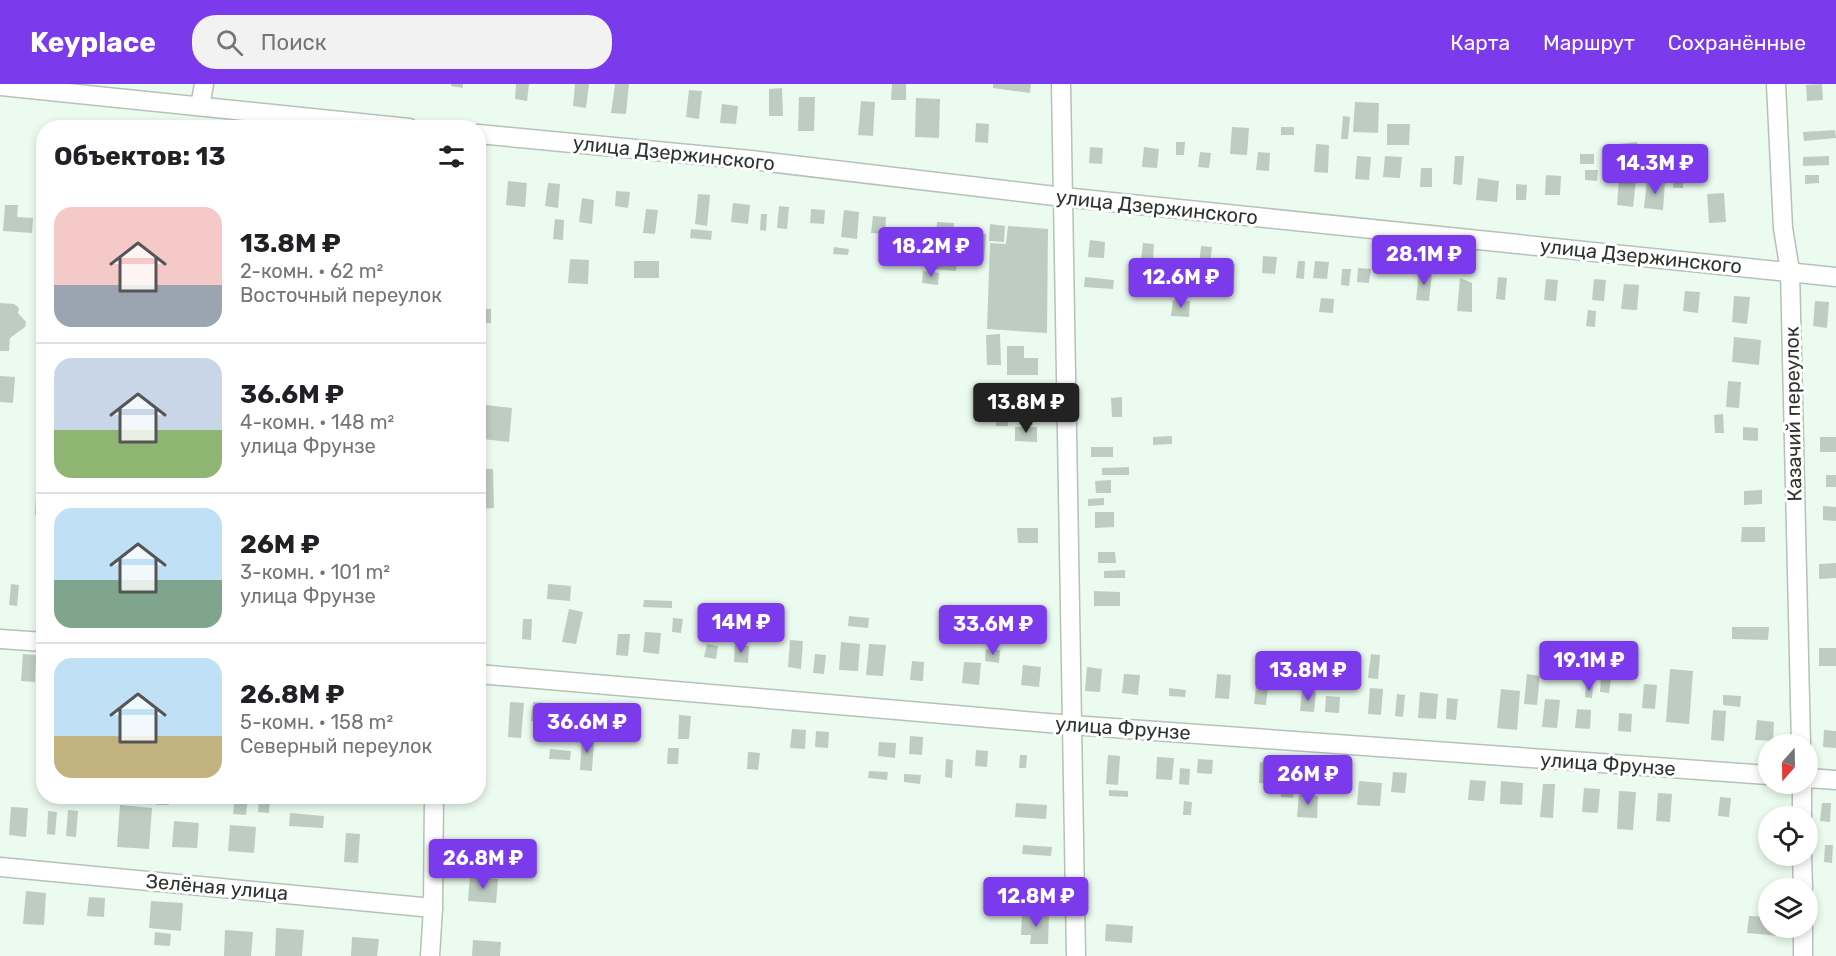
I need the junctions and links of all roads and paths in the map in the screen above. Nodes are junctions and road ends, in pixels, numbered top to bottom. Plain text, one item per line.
1 (204, 84) edge
2 (1061, 84) edge
3 (1776, 84) edge
4 (0, 86) edge
5 (201, 106) junction
6 (333, 120) edge
7 (486, 135) edge
8 (1063, 197) junction
9 (1790, 271) junction
10 (1836, 277) edge
11 (0, 639) edge
12 (36, 641) edge
13 (486, 676) edge
14 (1072, 725) junction
15 (1801, 734) edge
16 (1758, 774) edge
17 (1818, 779) edge
18 (1836, 780) edge
19 (435, 804) edge
20 (0, 867) edge
21 (433, 908) junction
22 (1803, 938) edge
23 (430, 956) edge
24 (1076, 956) edge
25 (1803, 956) edge

1 - 5 street
2 - 8 street
3 - 9 street, Казачий переулок
4 - 5 street
5 - 6 street
7 - 8 street, улица Дзержинского
8 - 9 street, улица Дзержинского
8 - 14 street
9 - 10 street, улица Дзержинского
9 - 15 street, Казачий переулок
11 - 12 street
13 - 14 street, улица Фрунзе
14 - 16 street, улица Фрунзе
14 - 24 street
17 - 18 street
19 - 21 street
20 - 21 street, Зелёная улица
21 - 23 street
22 - 25 street

